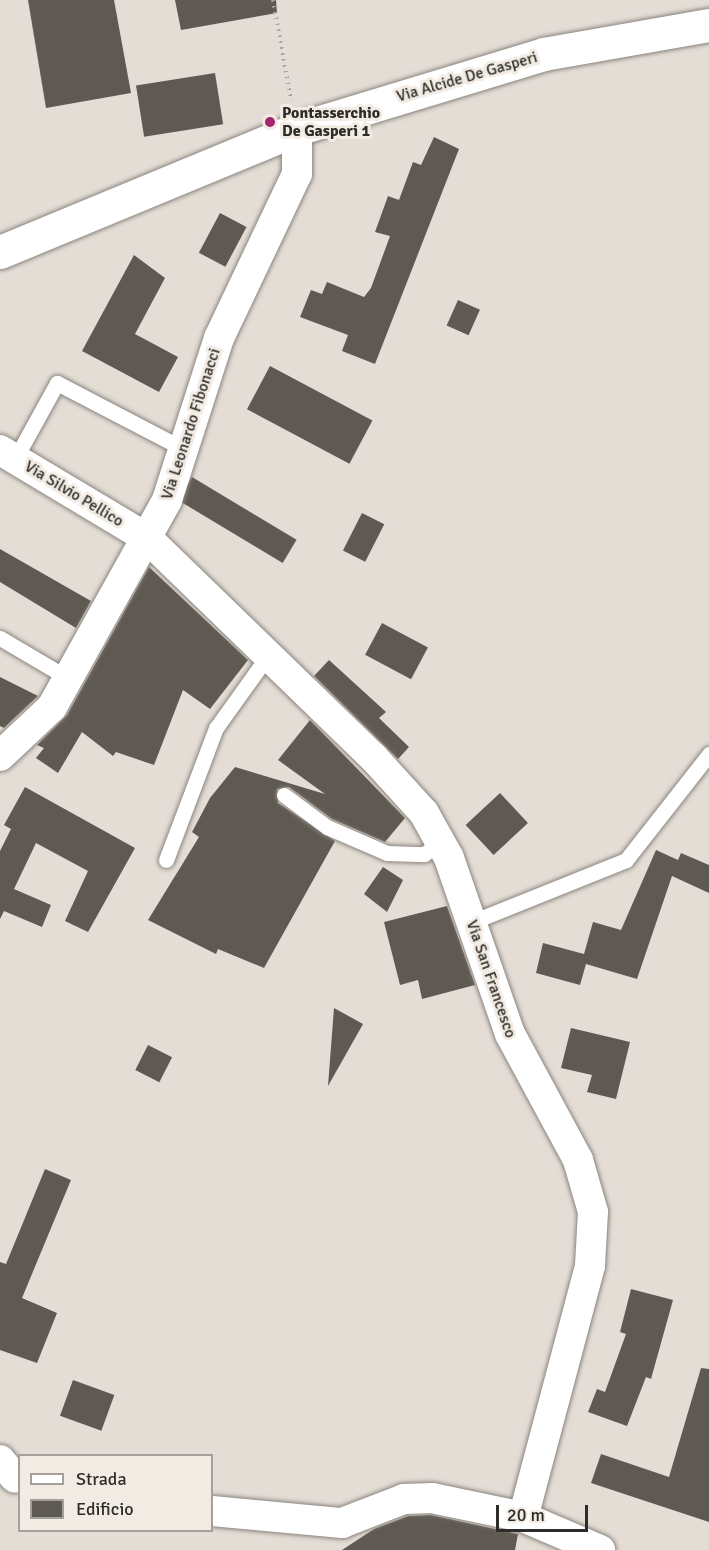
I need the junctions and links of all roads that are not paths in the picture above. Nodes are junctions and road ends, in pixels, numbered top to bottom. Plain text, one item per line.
1 (709, 25) edge
2 (297, 129) junction
3 (0, 252) edge
4 (184, 449) junction
5 (7, 455) edge
6 (147, 538) junction
7 (0, 638) edge
8 (269, 654) junction
9 (68, 678) junction
10 (709, 754) edge
11 (0, 756) edge
12 (284, 795) dead end
13 (441, 842) junction
14 (166, 860) dead end
15 (472, 922) junction
16 (213, 1511) edge
17 (523, 1517) junction
18 (598, 1549) edge

1 - 2 street, Via Alcide De Gasperi
2 - 3 street, Via Alcide De Gasperi
2 - 4 street, Via Leonardo Fibonacci
4 - 5 lane
4 - 6 street, Via Leonardo Fibonacci
5 - 6 street, Via Silvio Pellico
6 - 8 street, Via San Francesco
6 - 9 street, Via Leonardo Fibonacci
7 - 9 lane
8 - 13 street, Via San Francesco
8 - 14 lane
9 - 11 street, Via Leonardo Fibonacci
10 - 15 lane
12 - 13 lane
13 - 15 street, Via San Francesco
15 - 17 street, Via San Francesco
16 - 17 street
17 - 18 street

